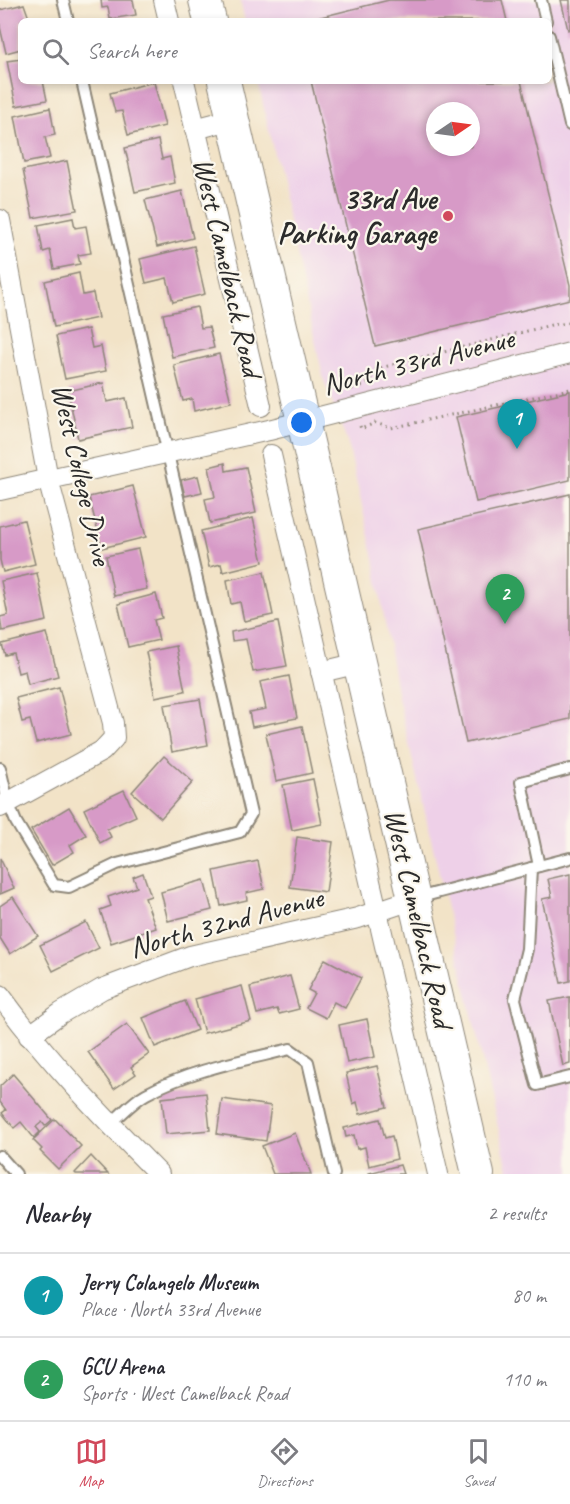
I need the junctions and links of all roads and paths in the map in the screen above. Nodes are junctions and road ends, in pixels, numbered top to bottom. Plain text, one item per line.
1 (63, 0) edge
2 (164, 0) edge
3 (205, 0) edge
4 (541, 0) edge
5 (67, 18) edge
6 (168, 18) edge
7 (209, 18) edge
8 (545, 18) edge
9 (552, 49) edge
10 (83, 84) edge
11 (185, 84) edge
12 (225, 84) edge
13 (233, 119) junction
14 (570, 125) edge
15 (195, 129) junction
16 (0, 220) edge
17 (570, 323) edge
18 (570, 353) edge
19 (570, 389) edge
20 (352, 390) dead end
21 (261, 406) dead end
22 (303, 421) junction
23 (360, 426) dead end
24 (167, 452) junction
25 (271, 455) dead end
26 (48, 479) junction
27 (0, 490) edge
28 (359, 663) junction
29 (321, 672) junction
30 (0, 768) edge
31 (570, 769) edge
32 (4, 804) edge
33 (570, 858) edge
34 (535, 867) junction
35 (414, 899) junction
36 (377, 912) junction
37 (0, 995) edge
38 (29, 1036) junction
39 (570, 1077) edge
40 (110, 1124) junction
41 (0, 1156) edge
42 (16, 1174) edge
43 (159, 1174) edge
44 (334, 1174) edge
45 (438, 1174) edge
46 (478, 1174) edge

1 - 5 lane
2 - 6 street
3 - 7 main road
4 - 8 lane
9 - 14 lane
10 - 24 lane
11 - 15 street, West Camelback Road
12 - 13 main road, West Camelback Road
13 - 15 street, West Camelback Road
13 - 22 main road, West Camelback Road
15 - 21 street, West Camelback Road
16 - 26 street, West College Drive
17 - 20 path
18 - 22 street, North 33rd Avenue
19 - 23 path
22 - 24 street, North 33rd Avenue
22 - 28 main road, West Camelback Road
24 - 26 street, North 33rd Avenue
24 - 32 lane
25 - 29 street, West Camelback Road
26 - 27 street, North 33rd Avenue
26 - 32 street, West College Drive
28 - 29 street
28 - 35 main road, West Camelback Road
29 - 36 street, West Camelback Road
30 - 32 lane
31 - 34 lane
33 - 34 lane
34 - 35 lane
34 - 39 lane
35 - 36 street, North 32nd Avenue
35 - 46 main road, West Camelback Road
36 - 38 street, North 32nd Avenue
36 - 45 street, West Camelback Road
37 - 38 street
38 - 40 street
40 - 43 street
40 - 44 lane
41 - 42 lane

